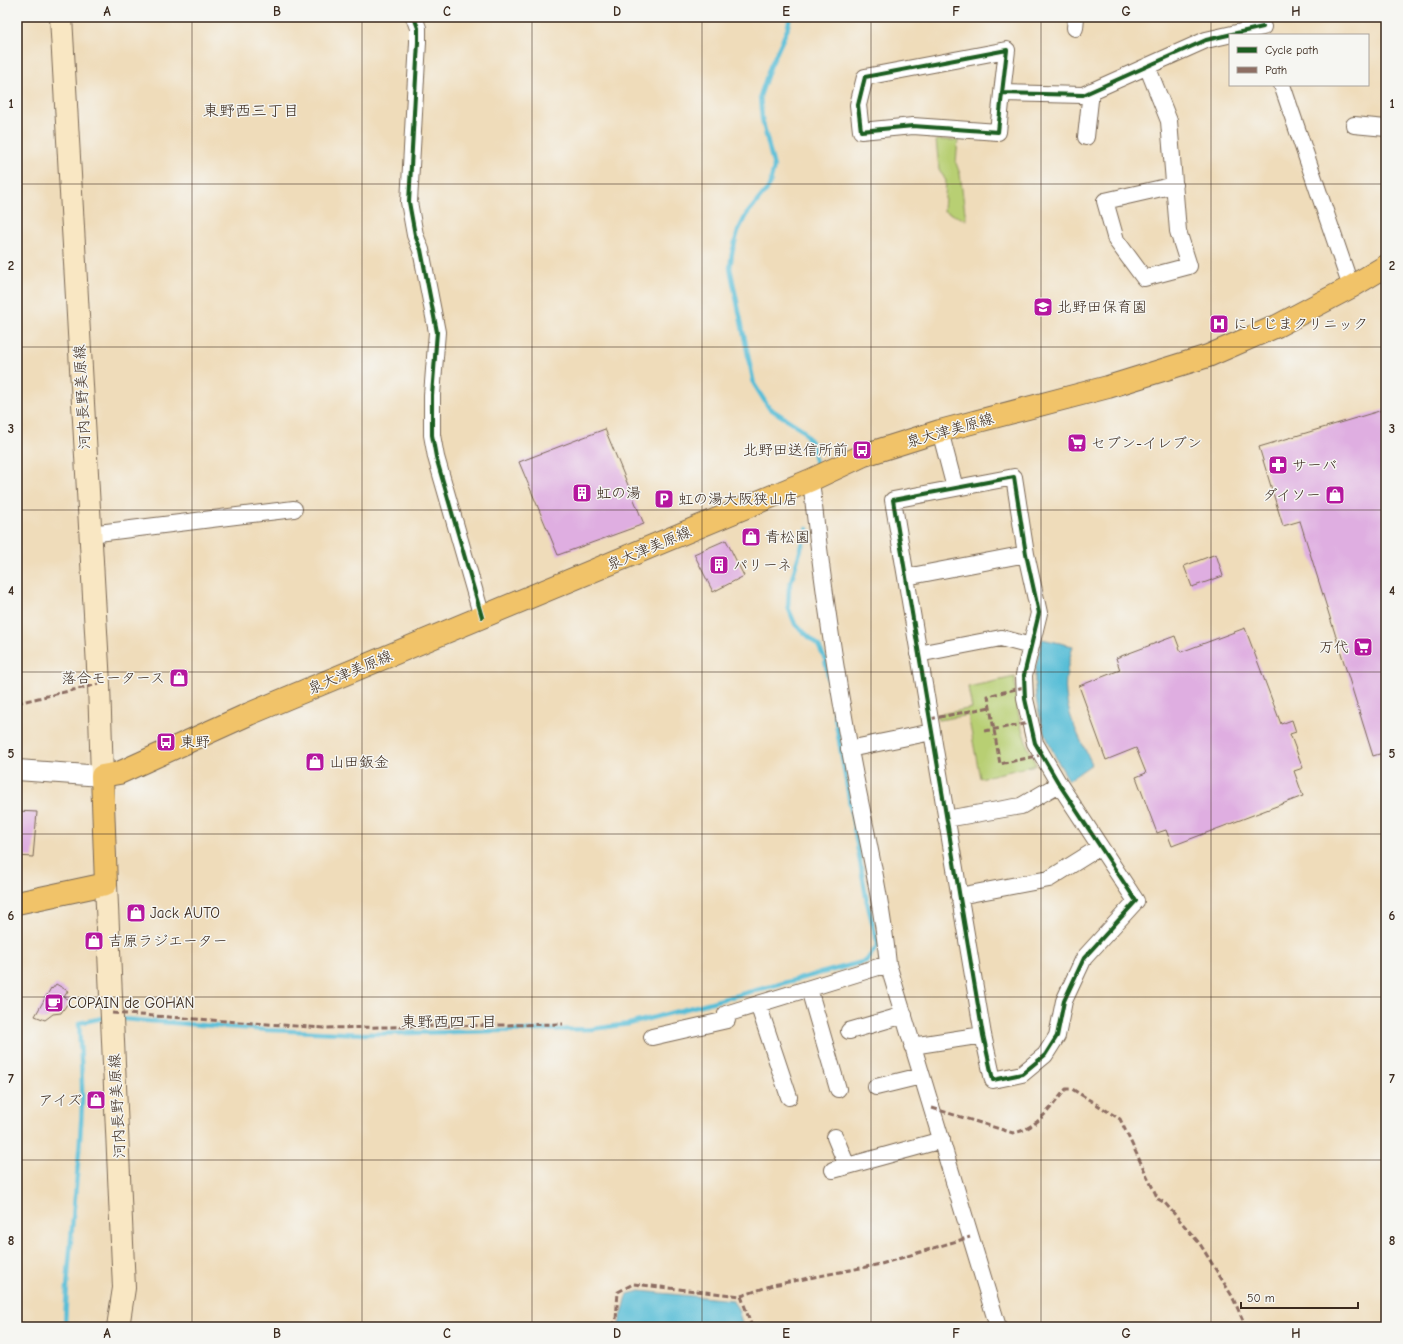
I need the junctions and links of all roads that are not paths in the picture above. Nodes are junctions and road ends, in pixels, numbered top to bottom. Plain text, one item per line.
1 (61, 17) edge
2 (414, 17) edge
3 (1262, 26) edge
4 (1229, 34) edge
5 (1230, 34) edge
6 (1147, 66) junction
7 (1282, 86) edge
8 (1091, 91) junction
9 (1002, 93) junction
10 (1354, 125) dead end
11 (1386, 128) edge
12 (1086, 137) dead end
13 (1175, 185) junction
14 (1384, 268) edge
15 (1350, 287) junction
16 (940, 431) junction
17 (811, 480) junction
18 (955, 488) junction
19 (294, 509) dead end
20 (90, 534) junction
21 (1026, 554) junction
22 (906, 576) junction
23 (482, 617) junction
24 (1030, 646) junction
25 (918, 654) junction
26 (932, 732) junction
27 (849, 749) junction
28 (17, 770) edge
29 (102, 776) junction
30 (1059, 784) junction
31 (946, 819) junction
32 (1100, 847) junction
33 (106, 884) junction
34 (959, 896) junction
35 (17, 903) edge
36 (888, 964) junction
37 (809, 989) junction
38 (758, 1004) junction
39 (904, 1015) junction
40 (849, 1031) dead end
41 (983, 1035) junction
42 (652, 1037) dead end
43 (912, 1046) junction
44 (921, 1076) junction
45 (876, 1087) dead end
46 (838, 1089) dead end
47 (789, 1097) dead end
48 (835, 1137) dead end
49 (942, 1140) junction
50 (118, 1327) edge
51 (998, 1327) edge

1 - 20 main road, 河内長野美原線
2 - 23 street
3 - 5 street
4 - 6 street
6 - 8 street
6 - 13 street
7 - 15 street
8 - 9 street
8 - 12 street
9 - 9 street
10 - 11 street
13 - 13 street
14 - 15 main road, 泉大津美原線
15 - 16 main road, 泉大津美原線
16 - 17 main road, 泉大津美原線
16 - 18 street
17 - 23 main road, 泉大津美原線
17 - 27 street
18 - 21 street
18 - 22 street
19 - 20 street
20 - 29 main road, 河内長野美原線
21 - 22 street
21 - 24 street
22 - 25 street
23 - 29 main road, 泉大津美原線
24 - 25 street
24 - 30 street
25 - 26 street
26 - 27 street
26 - 31 street
27 - 36 street
28 - 29 street
29 - 33 main road
30 - 31 street
30 - 32 street
31 - 34 street
32 - 34 street
32 - 41 street
33 - 35 main road
33 - 50 main road, 河内長野美原線
34 - 41 street
36 - 37 street
36 - 39 street
37 - 38 street
37 - 46 street
38 - 42 street
38 - 47 street
39 - 40 street
39 - 43 street
41 - 43 street
43 - 44 street
44 - 45 street
44 - 49 street
48 - 49 street
49 - 51 street

